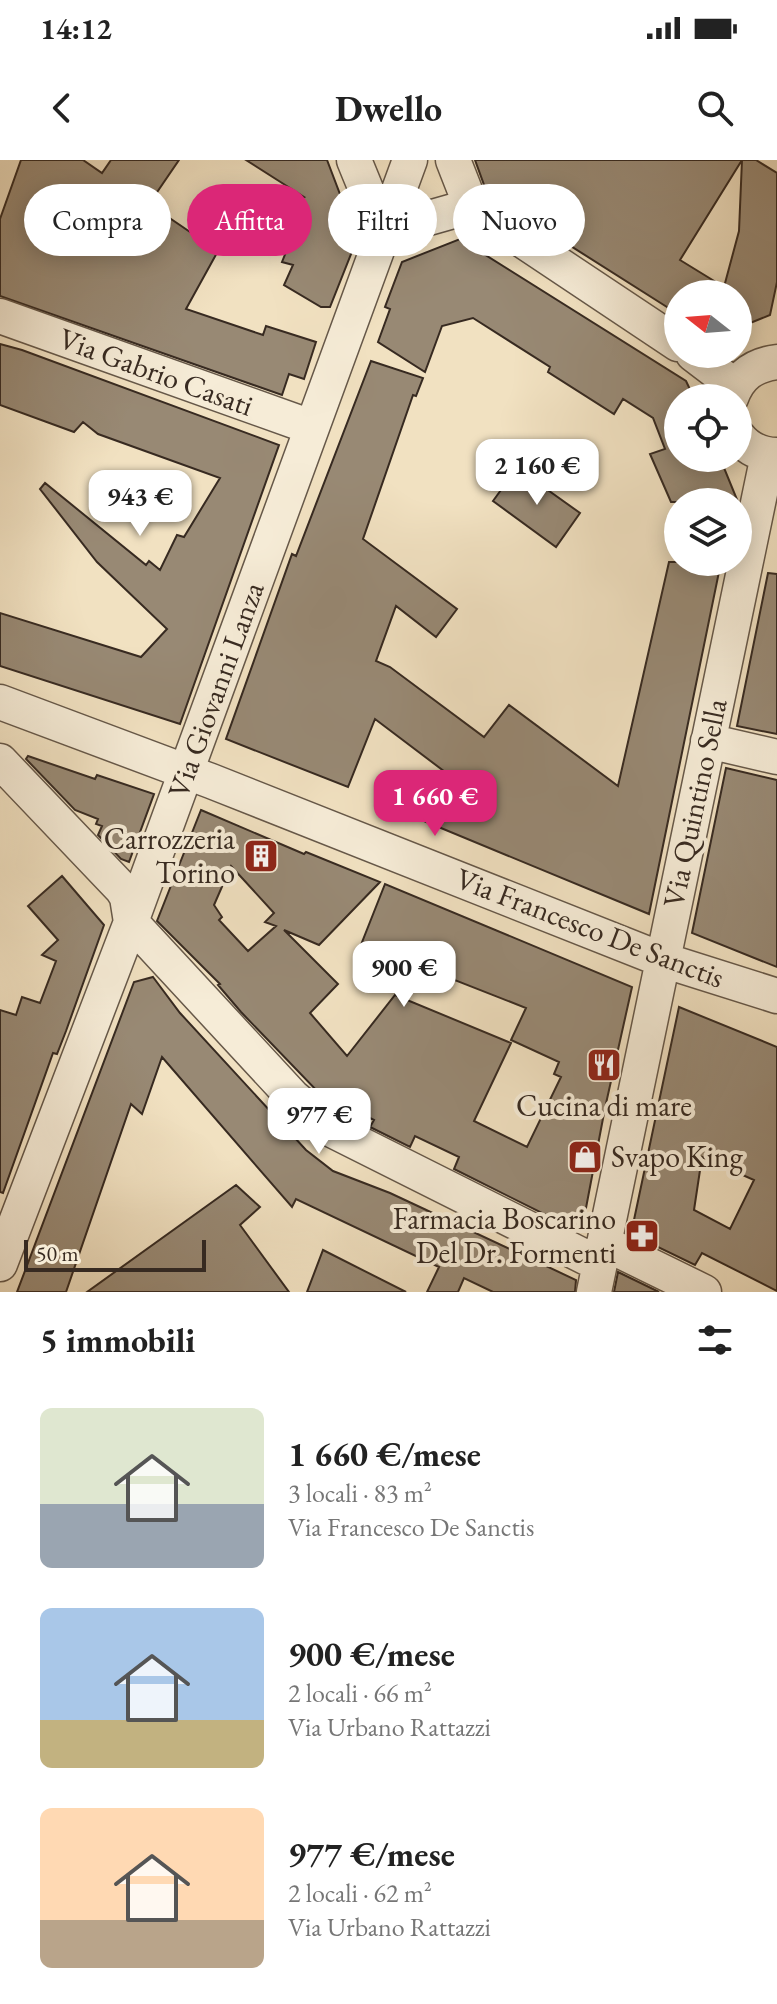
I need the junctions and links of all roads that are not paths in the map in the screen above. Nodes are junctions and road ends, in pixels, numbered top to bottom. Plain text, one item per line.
1 (354, 160) edge
2 (410, 160) edge
3 (453, 160) edge
4 (364, 184) edge
5 (401, 184) edge
6 (462, 184) edge
7 (374, 256) edge
8 (546, 256) edge
9 (0, 316) edge
10 (664, 335) edge
11 (777, 362) edge
12 (708, 368) edge
13 (725, 384) edge
14 (738, 384) edge
15 (311, 427) junction
16 (752, 448) edge
17 (772, 455) edge
18 (0, 702) edge
19 (708, 741) junction
20 (777, 757) edge
21 (0, 761) edge
22 (186, 771) junction
23 (131, 922) junction
24 (663, 960) junction
25 (777, 996) edge
26 (0, 1264) edge
27 (599, 1266) edge
28 (704, 1292) edge

1 - 4 street
2 - 5 street, Via Giovanni Lanza
3 - 6 street
7 - 15 street, Via Giovanni Lanza
8 - 10 street
9 - 15 street, Via Gabrio Casati
11 - 14 street
12 - 13 street
15 - 22 street, Via Giovanni Lanza
16 - 17 street, Via Quintino Sella
17 - 19 street, Via Quintino Sella
18 - 22 street, Via Francesco De Sanctis
19 - 20 street
19 - 24 street, Via Quintino Sella
21 - 23 street
22 - 23 street, Via Giovanni Lanza
22 - 24 street, Via Francesco De Sanctis
23 - 26 street, Via Giovanni Lanza
23 - 27 street
24 - 25 street, Via Francesco De Sanctis
24 - 27 street, Via Quintino Sella
27 - 28 street

